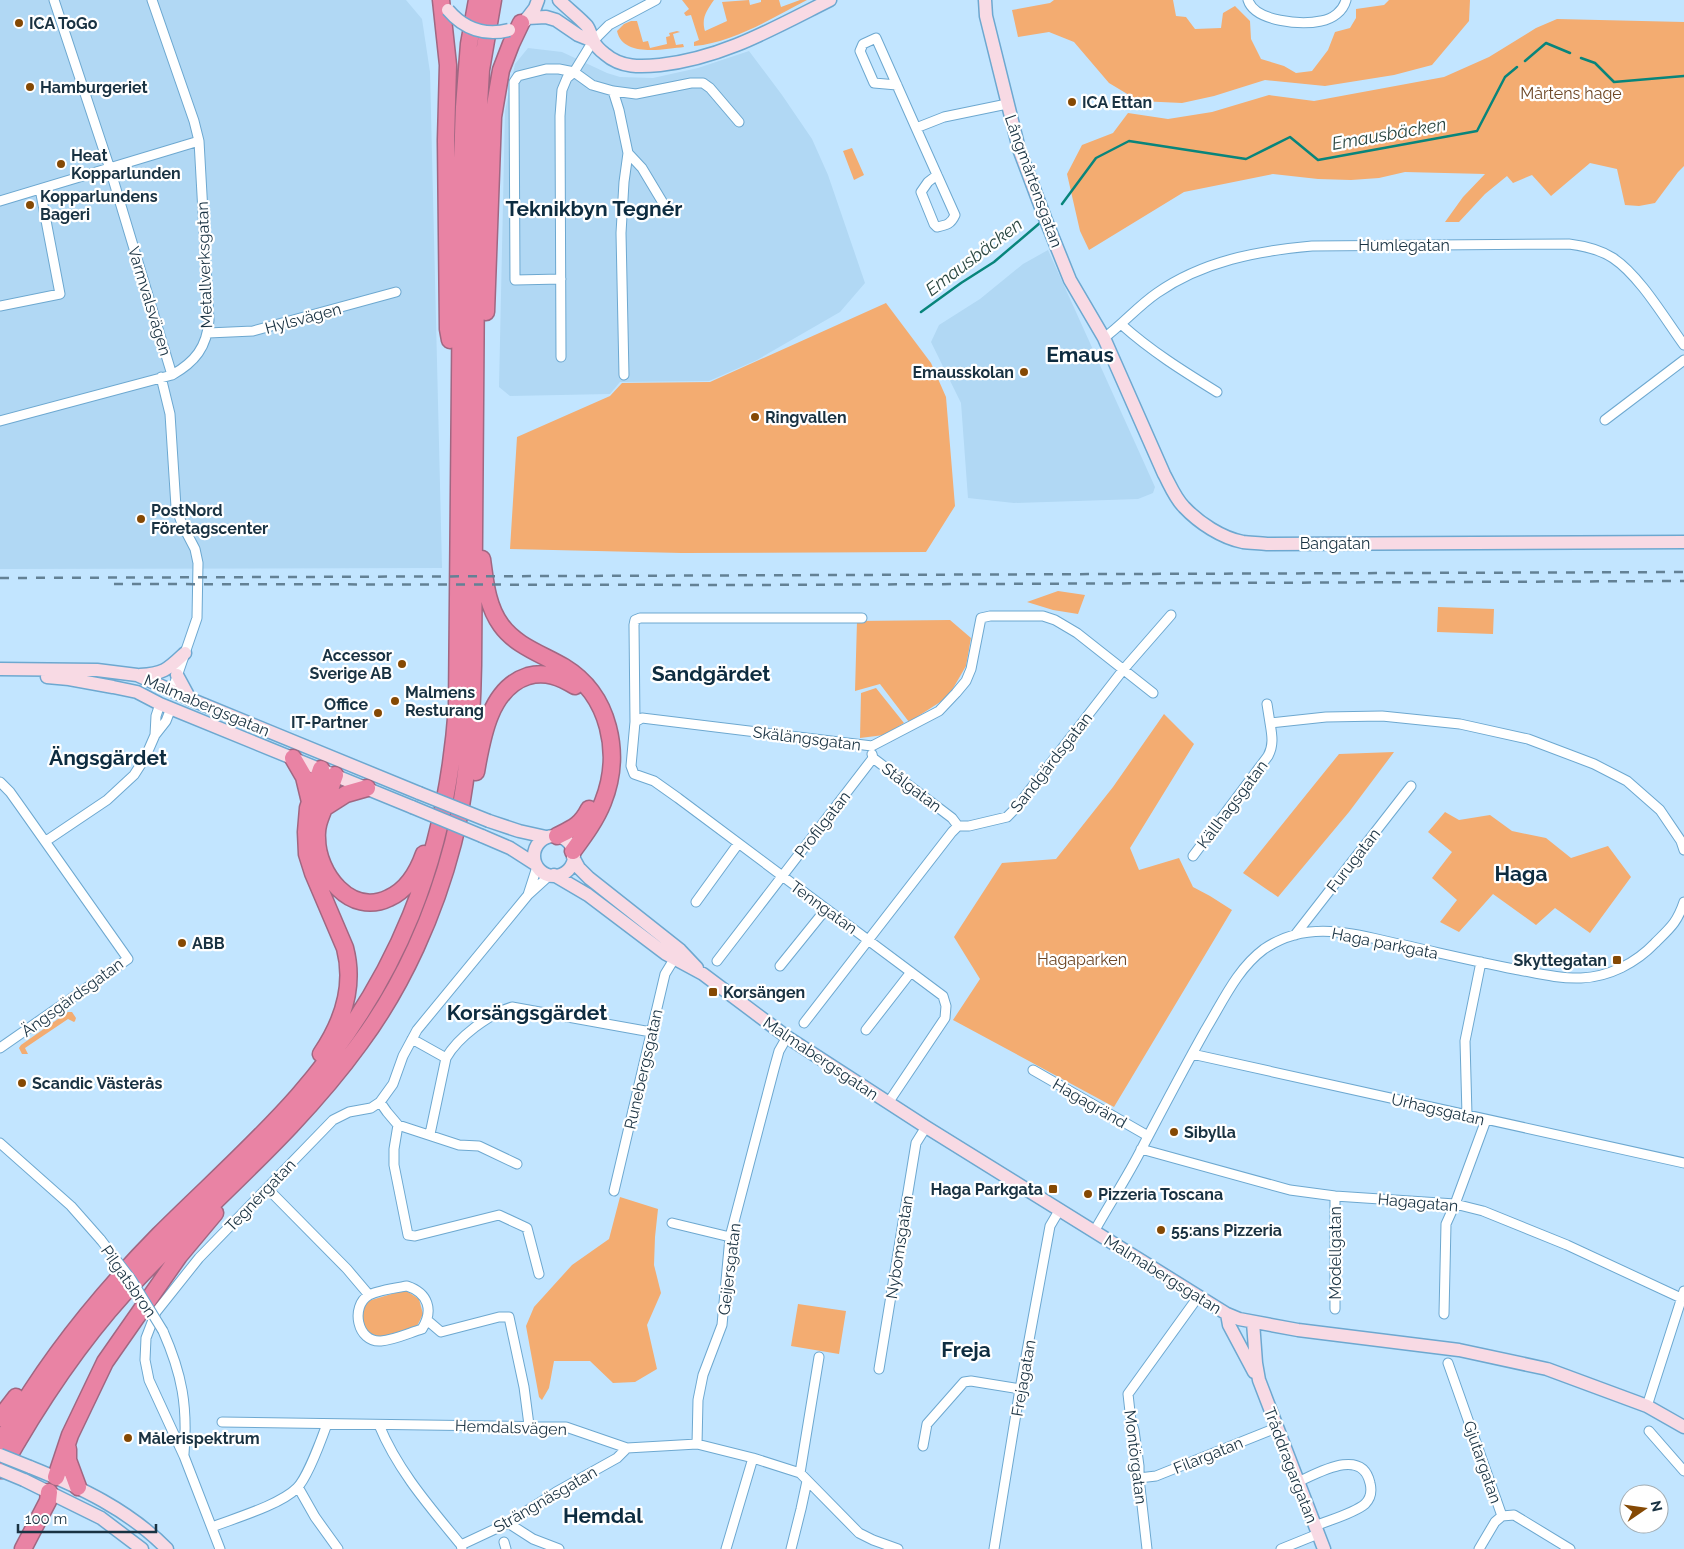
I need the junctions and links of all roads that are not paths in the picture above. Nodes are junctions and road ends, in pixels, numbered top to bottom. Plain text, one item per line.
1 (54, 0) edge
2 (152, 0) edge
3 (476, 0) edge
4 (493, 0) edge
5 (538, 0) edge
6 (559, 0) edge
7 (656, 0) edge
8 (830, 0) edge
9 (978, 0) edge
10 (985, 0) edge
11 (1248, 0) edge
12 (1346, 0) edge
13 (444, 3) edge
14 (986, 16) junction
15 (519, 24) junction
16 (593, 41) junction
17 (574, 72) junction
18 (897, 85) junction
19 (613, 91) junction
20 (1007, 104) junction
21 (739, 122) dead end
22 (916, 128) junction
23 (199, 141) junction
24 (628, 153) junction
25 (110, 169) junction
26 (937, 175) junction
27 (40, 189) junction
28 (0, 202) edge
29 (663, 203) dead end
30 (561, 279) junction
31 (396, 292) dead end
32 (0, 306) edge
33 (1122, 325) junction
34 (208, 333) junction
35 (1104, 338) junction
36 (1684, 345) edge
37 (561, 357) dead end
38 (1684, 360) edge
39 (172, 374) junction
40 (624, 375) dead end
41 (161, 378) junction
42 (1217, 392) dead end
43 (460, 401) junction
44 (475, 413) junction
45 (1605, 420) dead end
46 (0, 421) edge
47 (474, 533) junction
48 (1684, 542) edge
49 (1171, 615) dead end
50 (862, 618) dead end
51 (185, 653) junction
52 (0, 669) edge
53 (1123, 670) junction
54 (138, 675) junction
55 (177, 675) junction
56 (0, 677) edge
57 (172, 691) junction
58 (1153, 693) dead end
59 (190, 699) junction
60 (1267, 704) dead end
61 (165, 706) junction
62 (635, 722) junction
63 (1270, 723) junction
64 (872, 746) junction
65 (293, 758) junction
66 (873, 758) junction
67 (331, 765) junction
68 (0, 782) edge
69 (1411, 786) dead end
70 (367, 788) junction
71 (462, 796) junction
72 (317, 805) junction
73 (958, 826) junction
74 (438, 837) junction
75 (552, 837) junction
76 (46, 841) junction
77 (738, 844) junction
78 (1684, 850) edge
79 (573, 854) junction
80 (1192, 856) dead end
81 (536, 865) junction
82 (552, 875) junction
83 (782, 876) junction
84 (528, 895) junction
85 (696, 902) dead end
86 (1684, 902) edge
87 (826, 909) junction
88 (1681, 919) edge
89 (1295, 935) junction
90 (868, 939) junction
91 (677, 955) junction
92 (717, 961) dead end
93 (1481, 962) junction
94 (780, 966) dead end
95 (911, 972) junction
96 (804, 1023) dead end
97 (866, 1030) dead end
98 (651, 1032) junction
99 (787, 1037) junction
100 (412, 1038) junction
101 (0, 1048) edge
102 (1192, 1054) junction
103 (446, 1058) junction
104 (1033, 1070) dead end
105 (380, 1102) junction
106 (888, 1102) junction
107 (1467, 1115) junction
108 (1486, 1120) junction
109 (398, 1125) junction
110 (926, 1127) junction
111 (264, 1133) junction
112 (430, 1134) junction
113 (1148, 1136) junction
114 (0, 1143) edge
115 (1141, 1149) junction
116 (1684, 1163) edge
117 (517, 1164) dead end
118 (229, 1188) junction
119 (267, 1188) junction
120 (614, 1191) dead end
121 (1335, 1196) junction
122 (1455, 1204) junction
123 (1060, 1209) junction
124 (672, 1223) dead end
125 (1094, 1230) junction
126 (730, 1237) junction
127 (539, 1274) dead end
128 (1682, 1295) edge
129 (369, 1296) junction
130 (1198, 1297) junction
131 (1335, 1309) dead end
132 (1227, 1314) junction
133 (1444, 1314) dead end
134 (426, 1320) junction
135 (1253, 1322) junction
136 (60, 1348) junction
137 (819, 1357) dead end
138 (1448, 1364) dead end
139 (879, 1369) dead end
140 (1259, 1380) junction
141 (1020, 1389) junction
142 (1647, 1406) junction
143 (0, 1418) edge
144 (222, 1422) dead end
145 (327, 1424) junction
146 (379, 1425) junction
147 (529, 1426) junction
148 (1684, 1427) edge
149 (1276, 1428) junction
150 (1649, 1431) dead end
151 (68, 1441) junction
152 (0, 1444) edge
153 (697, 1444) junction
154 (923, 1446) dead end
155 (627, 1448) junction
156 (0, 1455) edge
157 (184, 1456) junction
158 (753, 1458) junction
159 (1684, 1470) edge
160 (0, 1472) edge
161 (56, 1477) junction
162 (803, 1477) junction
163 (1139, 1478) junction
164 (1298, 1482) junction
165 (78, 1487) junction
166 (298, 1487) junction
167 (49, 1492) junction
168 (1502, 1516) junction
169 (508, 1523) junction
170 (212, 1528) junction
171 (1317, 1530) junction
172 (461, 1547) edge
173 (23, 1549) edge
174 (142, 1549) edge
175 (167, 1549) edge
176 (220, 1549) edge
177 (338, 1549) edge
178 (558, 1549) edge
179 (726, 1549) edge
180 (791, 1549) edge
181 (898, 1549) edge
182 (994, 1549) edge
183 (1147, 1549) edge
184 (1281, 1549) edge
185 (1324, 1549) edge
186 (1479, 1549) edge
187 (1570, 1549) edge

1 - 25 street, Varmvalsvägen
2 - 23 street, Metallverksgatan
3 - 43 highway
4 - 44 highway
5 - 15 main road
6 - 16 main road
7 - 16 street
8 - 16 main road
9 - 14 main road, Långmårtensgatan
10 - 14 main road, Långmårtensgatan
11 - 12 street
13 - 15 main road, bridge
13 - 43 highway
14 - 20 main road, Långmårtensgatan
15 - 16 main road
15 - 44 highway
16 - 17 street
17 - 19 street
17 - 30 street
17 - 30 street
18 - 18 street
18 - 22 street
19 - 21 street
19 - 24 street
20 - 22 street
20 - 35 main road, Långmårtensgatan
22 - 26 street
23 - 25 street
23 - 34 street, Metallverksgatan
24 - 29 street
24 - 40 street
25 - 27 street
25 - 39 street, Varmvalsvägen
26 - 26 street
27 - 28 street
27 - 32 street
30 - 37 street
31 - 34 street, Hylsvägen
33 - 35 street, Humlegatan
33 - 36 street, Humlegatan
33 - 42 street
34 - 39 street, Metallverksgatan
35 - 48 main road, Bangatan
38 - 45 street
39 - 41 street, Metallverksgatan
41 - 46 street, Metallverksgatan
41 - 51 street
43 - 74 highway
44 - 47 highway
47 - 71 highway
47 - 79 highway
49 - 53 street, Sandgärdsgatan
50 - 62 street
51 - 54 main road
51 - 55 street
52 - 54 main road, Malmabergsgatan
53 - 58 street, Skälängsgatan
53 - 64 street, Skälängsgatan
53 - 73 street, Sandgärdsgatan
54 - 57 main road, Malmabergsgatan
55 - 57 street
55 - 59 main road
56 - 61 main road, Malmabergsgatan
57 - 59 main road, Malmabergsgatan
57 - 61 main road
59 - 67 main road, Malmabergsgatan
60 - 63 street
61 - 65 main road, Malmabergsgatan
61 - 76 street
62 - 64 street, Skälängsgatan
62 - 77 street, Tenngatan
63 - 78 street
63 - 80 street, Källhagsgatan
64 - 66 street, Stålgatan
65 - 67 main road, Malmabergsgatan
65 - 72 highway
66 - 73 street, Stålgatan
66 - 83 street, Profilgatan
67 - 70 main road, Malmabergsgatan
67 - 72 highway
67 - 75 main road, Malmabergsgatan, bridge
68 - 76 street, Ängsgärdsgatan
69 - 89 street, Furugatan
70 - 72 highway
70 - 81 main road, Malmabergsgatan, bridge
71 - 75 highway
71 - 118 highway
72 - 74 highway
72 - 111 highway
73 - 90 street
74 - 111 highway
75 - 79 main road
75 - 81 main road
76 - 101 street, Ängsgärdsgatan
77 - 83 street, Tenngatan
77 - 85 street
79 - 82 main road
79 - 91 main road, Malmabergsgatan
81 - 82 main road
81 - 84 street
82 - 84 street
82 - 91 main road, Malmabergsgatan
83 - 87 street, Tenngatan
83 - 92 street, Profilgatan
84 - 100 street
86 - 88 street, Haga parkgata
87 - 90 street, Tenngatan
87 - 94 street
88 - 93 street, Haga parkgata
89 - 93 street, Haga parkgata
89 - 102 street, Haga parkgata
90 - 95 street, Tenngatan
90 - 96 street
91 - 98 street, Runebergsgatan
91 - 99 main road, Malmabergsgatan
93 - 107 street
95 - 97 street
95 - 106 street, Tenngatan
98 - 103 street
98 - 120 street, Runebergsgatan
99 - 106 main road, Malmabergsgatan
99 - 126 street, Geijersgatan
100 - 103 street
100 - 105 street
102 - 107 street, Urhagsgatan
102 - 113 street, Haga parkgata
103 - 112 street
104 - 113 street, Hagagränd
105 - 109 street
105 - 119 street, Tegnérgatan
106 - 110 main road, Malmabergsgatan
107 - 108 street, Urhagsgatan
108 - 116 street, Urhagsgatan
108 - 122 street
109 - 112 street
109 - 127 street
110 - 123 main road, Malmabergsgatan
110 - 139 street, Nybomsgatan
111 - 136 highway
112 - 117 street
113 - 115 street, Haga parkgata
114 - 157 street, Pilgatsbron, bridge
115 - 121 street, Hagagatan
115 - 125 street, Haga parkgata
118 - 151 highway
118 - 160 highway
119 - 129 street
119 - 157 street, Tegnérgatan
121 - 122 street, Hagagatan
121 - 131 street, Modellgatan
122 - 128 street, Hagagatan
122 - 133 street
123 - 125 main road, Malmabergsgatan
123 - 141 street, Frejagatan
124 - 126 street
125 - 130 main road, Malmabergsgatan
126 - 153 street, Geijersgatan
128 - 142 street
129 - 134 street
129 - 134 street
130 - 132 main road, Malmabergsgatan
130 - 163 street, Montörgatan
132 - 135 main road, Malmabergsgatan
132 - 140 main road, Tråddragargatan
134 - 147 street
135 - 140 main road, Tråddragargatan
135 - 142 main road, Malmabergsgatan
136 - 143 highway
136 - 152 highway
137 - 162 street
138 - 168 street, Gjutargatan
140 - 149 main road, Tråddragargatan
141 - 154 street
141 - 182 street, Frejagatan
142 - 148 main road, Malmabergsgatan
144 - 145 street, Hemdalsvägen
145 - 146 street, Hemdalsvägen
145 - 166 street
146 - 147 street, Hemdalsvägen
146 - 172 street
147 - 155 street, Hemdalsvägen
149 - 163 street, Filargatan
149 - 164 main road, Tråddragargatan
150 - 159 street
151 - 161 highway
151 - 165 highway
153 - 155 street, Hemdalsvägen
153 - 158 street, Hemdalsvägen
155 - 169 street, Strängnäsgatan
156 - 161 main road, bridge
157 - 170 street, Tegnérgatan
158 - 162 street, Hemdalsvägen
158 - 179 street
160 - 167 main road, bridge
161 - 165 main road
161 - 167 main road
162 - 180 street
162 - 181 street, Hemdalsvägen
163 - 183 street, Montörgatan
164 - 171 main road, Tråddragargatan
164 - 171 street
165 - 175 main road
166 - 170 street
166 - 177 street
167 - 173 highway
167 - 174 main road
168 - 186 street
168 - 187 street, Gjutargatan
169 - 172 street, Strängnäsgatan
169 - 178 street
170 - 176 street, Tegnérgatan
171 - 184 street
171 - 185 main road, Tråddragargatan

